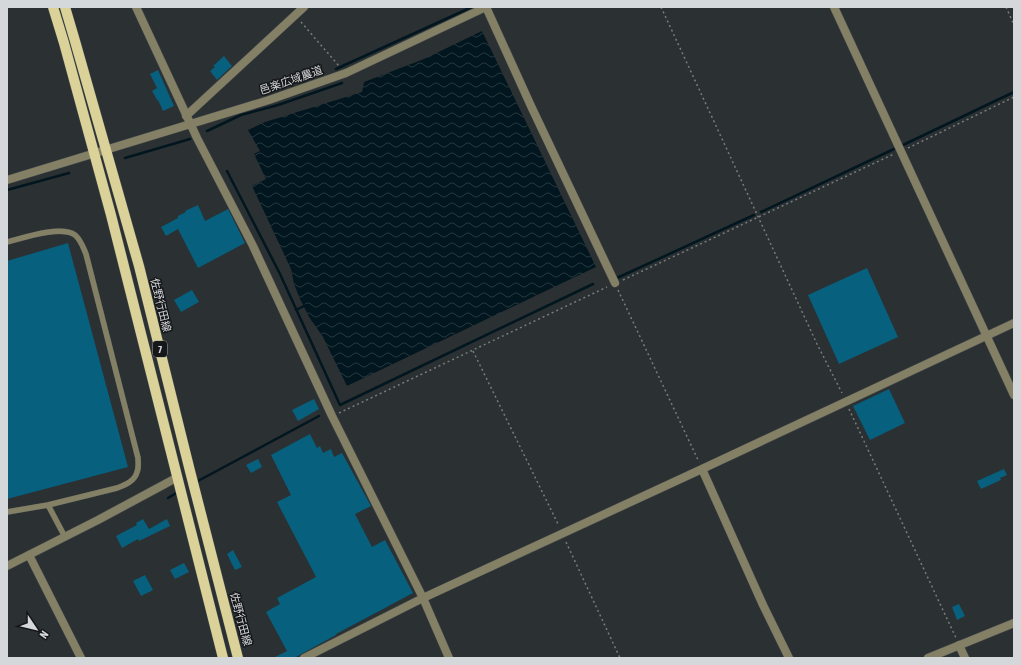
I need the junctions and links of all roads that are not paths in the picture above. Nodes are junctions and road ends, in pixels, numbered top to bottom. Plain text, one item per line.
1 (53, 7) edge
2 (65, 7) edge
3 (136, 7) edge
4 (304, 7) edge
5 (486, 7) edge
6 (834, 7) edge
7 (186, 116) junction
8 (190, 124) junction
9 (106, 150) junction
10 (94, 154) junction
11 (7, 180) edge
12 (7, 242) edge
13 (615, 283) road end
14 (1014, 323) edge
15 (986, 336) junction
16 (1014, 394) edge
17 (702, 469) junction
18 (178, 477) junction
19 (48, 505) junction
20 (7, 512) edge
21 (65, 537) junction
22 (29, 556) junction
23 (7, 566) edge
24 (424, 598) junction
25 (1014, 622) edge
26 (959, 645) junction
27 (81, 658) edge
28 (223, 658) edge
29 (238, 658) edge
30 (304, 658) edge
31 (448, 658) edge
32 (789, 658) edge
33 (928, 658) edge
34 (965, 658) edge

1 - 10 main road, 7
2 - 9 main road, 佐野行田線 / 7
3 - 7 street
4 - 7 street
5 - 8 street, 邑楽広域農道
5 - 13 street
6 - 15 street
7 - 8 street
8 - 9 street, 邑楽広域農道
8 - 24 street
9 - 10 street, 邑楽広域農道
9 - 29 main road, 佐野行田線 / 7
10 - 11 street, 邑楽広域農道
10 - 18 main road, 7
12 - 19 lane
14 - 15 street
15 - 16 street
15 - 17 street
17 - 24 street
17 - 32 street
18 - 21 street
18 - 28 main road, 7
19 - 20 lane
19 - 21 lane
21 - 22 street
22 - 23 street
22 - 27 street
24 - 30 street
24 - 31 street
25 - 26 street
26 - 33 street
26 - 34 street

